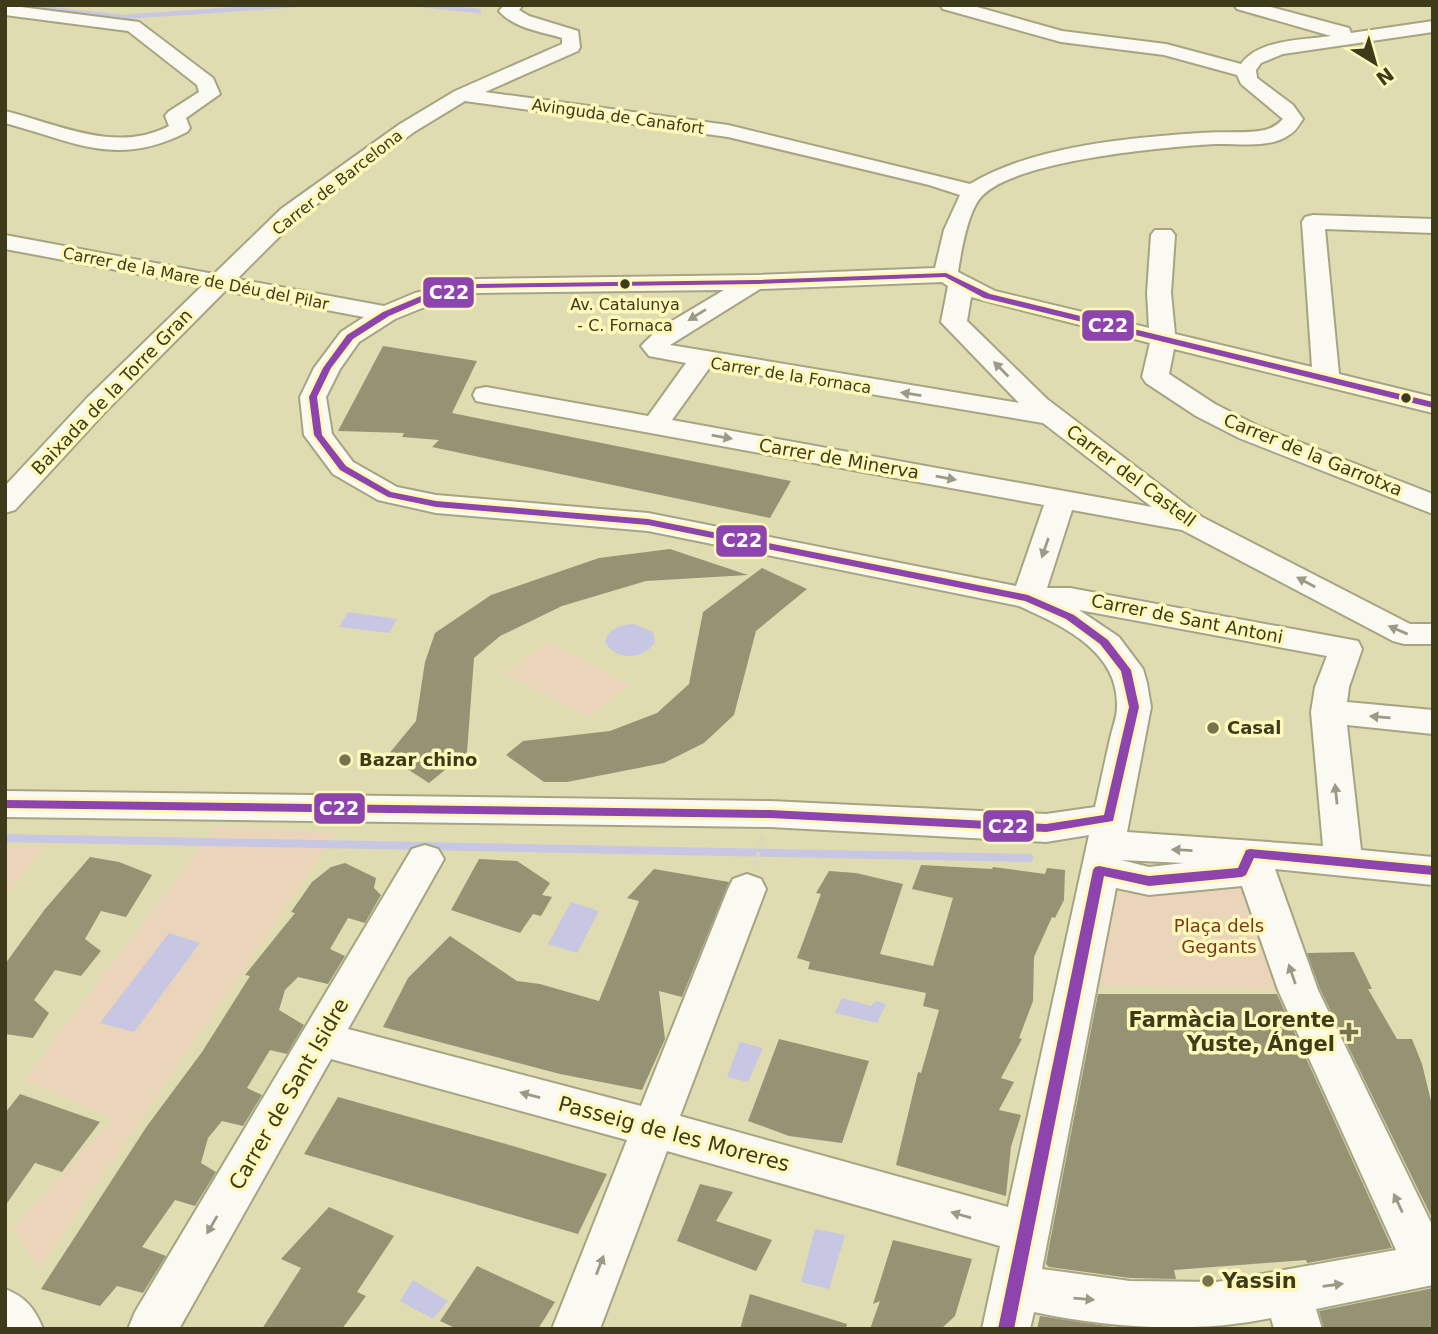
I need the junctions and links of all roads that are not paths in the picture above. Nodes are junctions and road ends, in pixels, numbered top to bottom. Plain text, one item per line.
1 (514, 5) edge
2 (949, 5) edge
3 (1243, 5) edge
4 (5, 10) edge
5 (1433, 26) edge
6 (1374, 34) junction
7 (1246, 70) junction
8 (462, 95) junction
9 (5, 117) edge
10 (973, 192) junction
11 (1433, 226) edge
12 (1163, 235) dead end
13 (5, 242) edge
14 (953, 279) junction
15 (219, 281) junction
16 (757, 282) junction
17 (386, 314) junction
18 (1163, 341) junction
19 (702, 360) junction
20 (1326, 379) junction
21 (486, 395) dead end
22 (1433, 405) edge
23 (1051, 416) junction
24 (654, 425) junction
25 (1061, 499) junction
26 (5, 504) edge
27 (1433, 505) edge
28 (1191, 523) junction
29 (1028, 598) junction
30 (1433, 635) edge
31 (1328, 712) junction
32 (1433, 722) edge
33 (5, 804) edge
34 (1105, 844) junction
35 (1250, 853) junction
36 (425, 859) dead end
37 (1343, 861) junction
38 (1433, 871) edge
39 (747, 889) road end
40 (321, 1039) junction
41 (653, 1128) junction
42 (1027, 1233) junction
43 (1012, 1308) edge
44 (1292, 1310) edge
45 (5, 1312) edge
46 (19, 1329) edge
47 (152, 1329) edge
48 (576, 1329) edge

1 - 8 street
2 - 7 street
3 - 6 street
4 - 9 street
5 - 6 street
6 - 7 street
7 - 10 street
8 - 10 street, Avinguda de Canafort
8 - 15 street, Carrer de Barcelona
10 - 14 street
11 - 20 street
12 - 18 street
13 - 15 street, Carrer de la Mare de Déu del Pilar
14 - 16 street
14 - 18 street
23 -> 14 street, Carrer del Castell
15 - 17 street, Carrer de la Mare de Déu del Pilar
15 - 26 street, Baixada de la Torre Gran
16 - 17 street
16 -> 19 street, Carrer de la Fornaca
17 - 29 street
18 - 20 street
18 - 27 street, Carrer de la Garrotxa
23 -> 19 street, Carrer de la Fornaca
19 - 24 street
20 - 22 street
21 - 24 street, Carrer de Minerva
23 - 28 street, Carrer del Castell
24 -> 25 street, Carrer de Minerva
25 - 28 street, Carrer de Minerva
25 -> 29 street
30 -> 28 street, Carrer del Castell
29 - 31 street, Carrer de Sant Antoni
29 - 34 street
32 -> 31 street
37 -> 31 street
33 - 34 street
34 - 35 street
34 - 42 street
35 - 37 street
44 -> 35 street
36 - 40 street, Carrer de Sant Isidre
37 - 38 street
39 - 41 street
41 -> 40 street, Passeig de les Moreres
40 -> 47 street, Carrer de Sant Isidre
42 -> 41 street, Passeig de les Moreres
48 -> 41 street
42 - 43 street
43 -> 44 street
45 - 46 street

